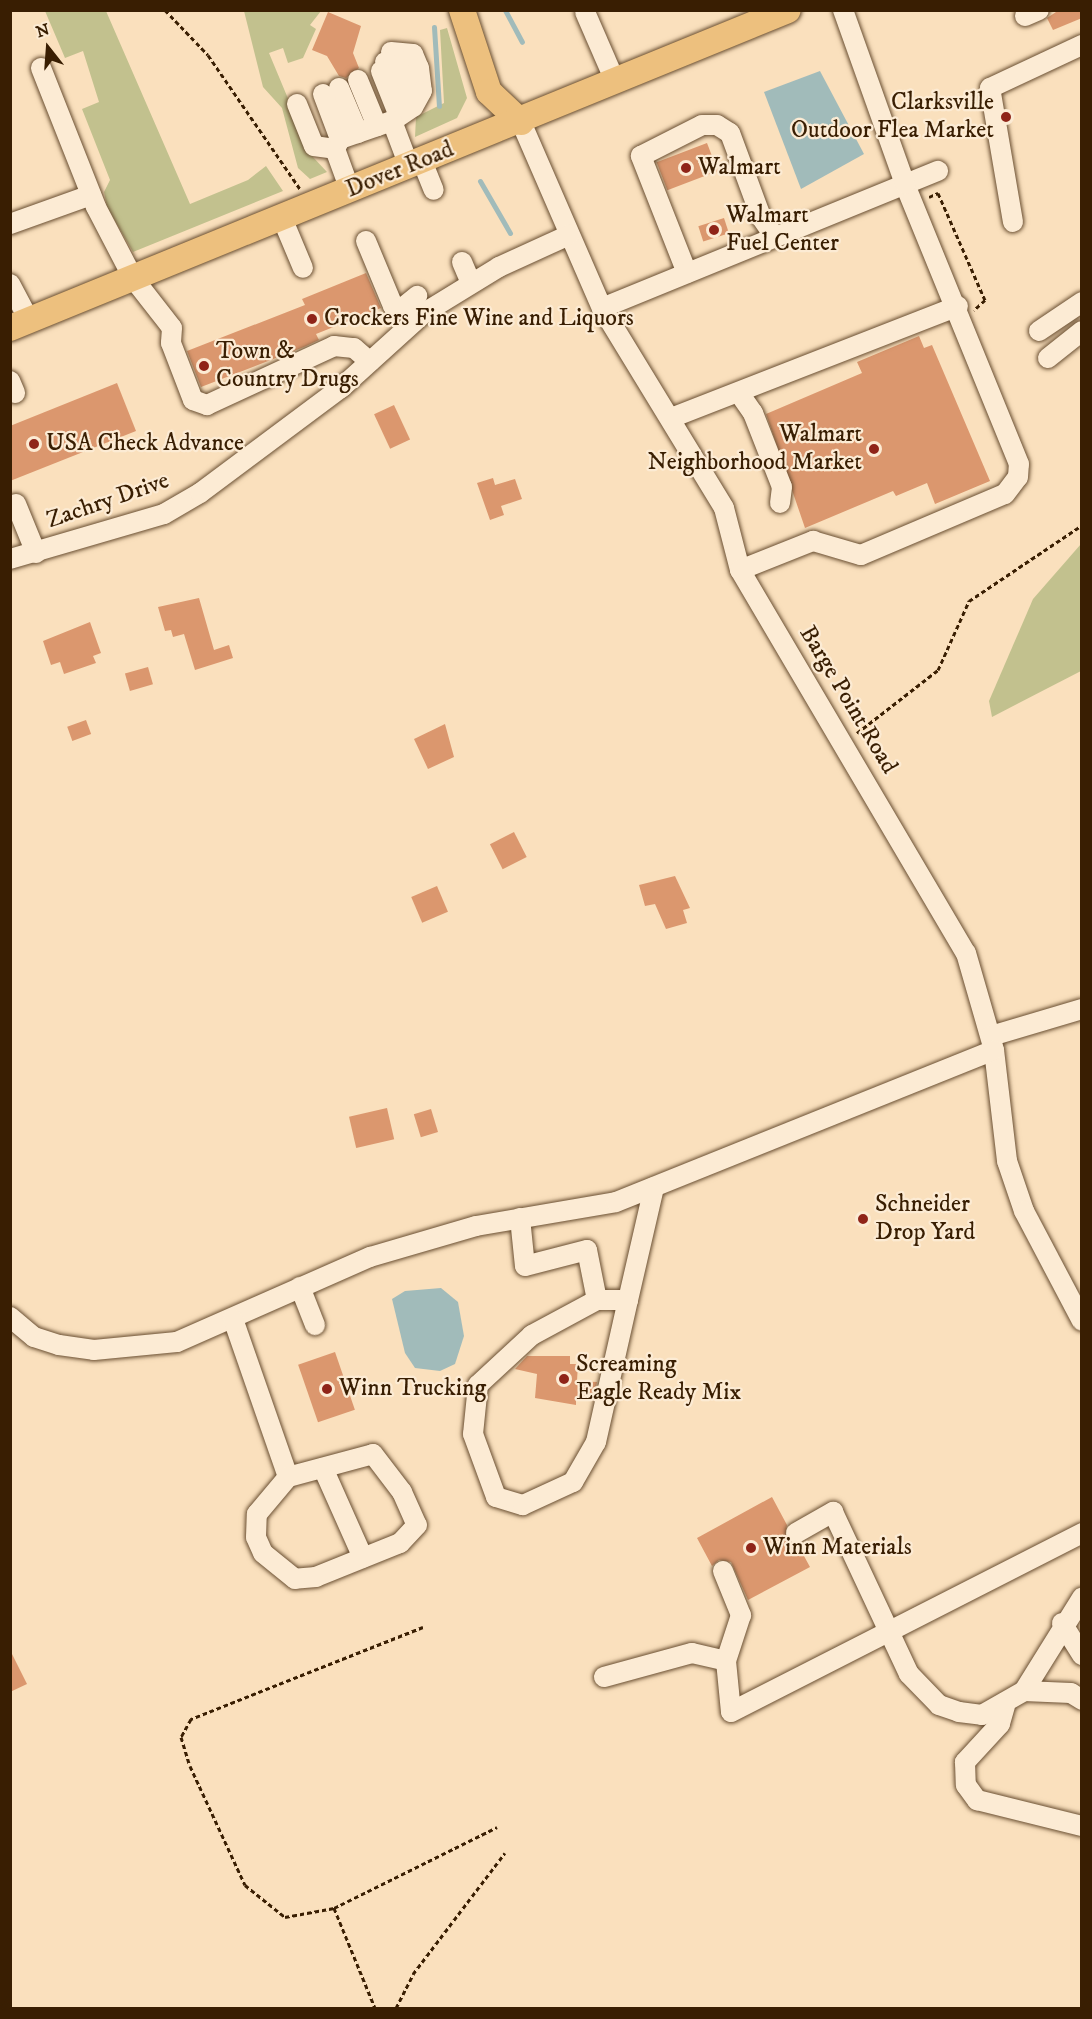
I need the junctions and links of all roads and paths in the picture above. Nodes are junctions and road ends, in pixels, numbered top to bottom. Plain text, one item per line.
1 (165, 10) edge
2 (462, 10) edge
3 (843, 10) edge
4 (786, 11) edge
5 (585, 12) dead end
6 (1079, 48) edge
7 (41, 68) dead end
8 (358, 80) dead end
9 (615, 81) junction
10 (395, 118) junction
11 (521, 122) junction
12 (340, 142) junction
13 (416, 164) junction
14 (921, 177) junction
15 (350, 190) junction
16 (434, 190) dead end
17 (91, 195) junction
18 (310, 206) junction
19 (282, 218) junction
20 (1013, 222) dead end
21 (10, 224) edge
22 (569, 235) junction
23 (775, 237) junction
24 (366, 242) dead end
25 (462, 262) dead end
26 (303, 268) dead end
27 (687, 273) junction
28 (133, 278) junction
29 (471, 283) junction
30 (10, 284) edge
31 (417, 296) dead end
32 (1082, 303) edge
33 (602, 308) junction
34 (960, 311) junction
35 (20, 324) edge
36 (1039, 331) dead end
37 (1082, 331) edge
38 (1048, 358) dead end
39 (370, 362) junction
40 (739, 393) junction
41 (671, 418) junction
42 (780, 503) dead end
43 (16, 504) dead end
44 (1082, 525) edge
45 (36, 552) junction
46 (10, 560) edge
47 (740, 570) junction
48 (844, 743) junction
49 (1082, 1010) edge
50 (993, 1043) junction
51 (654, 1187) junction
52 (520, 1218) junction
53 (300, 1287) junction
54 (597, 1300) junction
55 (628, 1300) junction
56 (10, 1317) edge
57 (233, 1319) junction
58 (1082, 1321) edge
59 (315, 1325) dead end
60 (324, 1468) junction
61 (288, 1477) junction
62 (796, 1533) dead end
63 (1082, 1533) edge
64 (363, 1558) junction
65 (723, 1571) dead end
66 (1082, 1598) edge
67 (1062, 1623) junction
68 (423, 1627) dead end
69 (891, 1630) junction
70 (1082, 1655) edge
71 (726, 1661) junction
72 (604, 1677) dead end
73 (1024, 1691) junction
74 (1082, 1700) edge
75 (1005, 1706) junction
76 (1082, 1826) edge
77 (497, 1827) dead end
78 (505, 1853) dead end
79 (334, 1908) junction
80 (375, 2008) edge
81 (396, 2008) edge

1 - 18 path
2 - 11 main road
3 - 14 street
4 - 9 main road, Dover Road
5 - 9 street
6 - 20 street
7 - 17 street
8 - 10 street
9 - 11 main road, Dover Road
10 - 10 street
10 - 12 street
10 - 13 street
11 - 13 main road, Dover Road
11 - 22 street, Barge Point Road
12 - 12 street
12 - 15 street
13 - 15 main road, Dover Road
13 - 16 street
14 - 23 street
14 - 34 street
14 - 34 path
15 - 18 main road, Dover Road
17 - 21 street
17 - 28 street
18 - 19 main road, Dover Road
19 - 26 street
19 - 28 main road, Dover Road
22 - 29 street, Zachry Drive
22 - 33 street, Barge Point Road
23 - 27 street
23 - 27 street
24 - 31 street
25 - 29 street
27 - 33 street
28 - 35 main road, Dover Road
28 - 39 street
29 - 39 street, Zachry Drive
30 - 35 street
32 - 36 street
33 - 41 street, Barge Point Road
34 - 40 street
34 - 47 street
37 - 38 street
39 - 45 street, Zachry Drive
40 - 41 street
40 - 42 street
41 - 47 street, Barge Point Road
43 - 45 street
44 - 48 path
45 - 46 street, Zachry Drive
47 - 48 street, Barge Point Road
48 - 50 street, Barge Point Road
49 - 50 street
50 - 51 street
50 - 58 street, Barge Point Road
51 - 52 street
51 - 55 street
52 - 53 street
52 - 54 street
53 - 57 street
53 - 59 street
54 - 55 street
54 - 55 street
56 - 57 street
57 - 61 street
60 - 61 street
60 - 64 street
60 - 64 street
61 - 64 street
62 - 69 street
63 - 69 street
65 - 71 street
66 - 67 street
67 - 70 street
67 - 73 street
68 - 79 path
69 - 71 street
69 - 75 street
71 - 72 street
73 - 74 street
73 - 75 street
75 - 76 street
77 - 79 path
78 - 81 path
79 - 80 path

